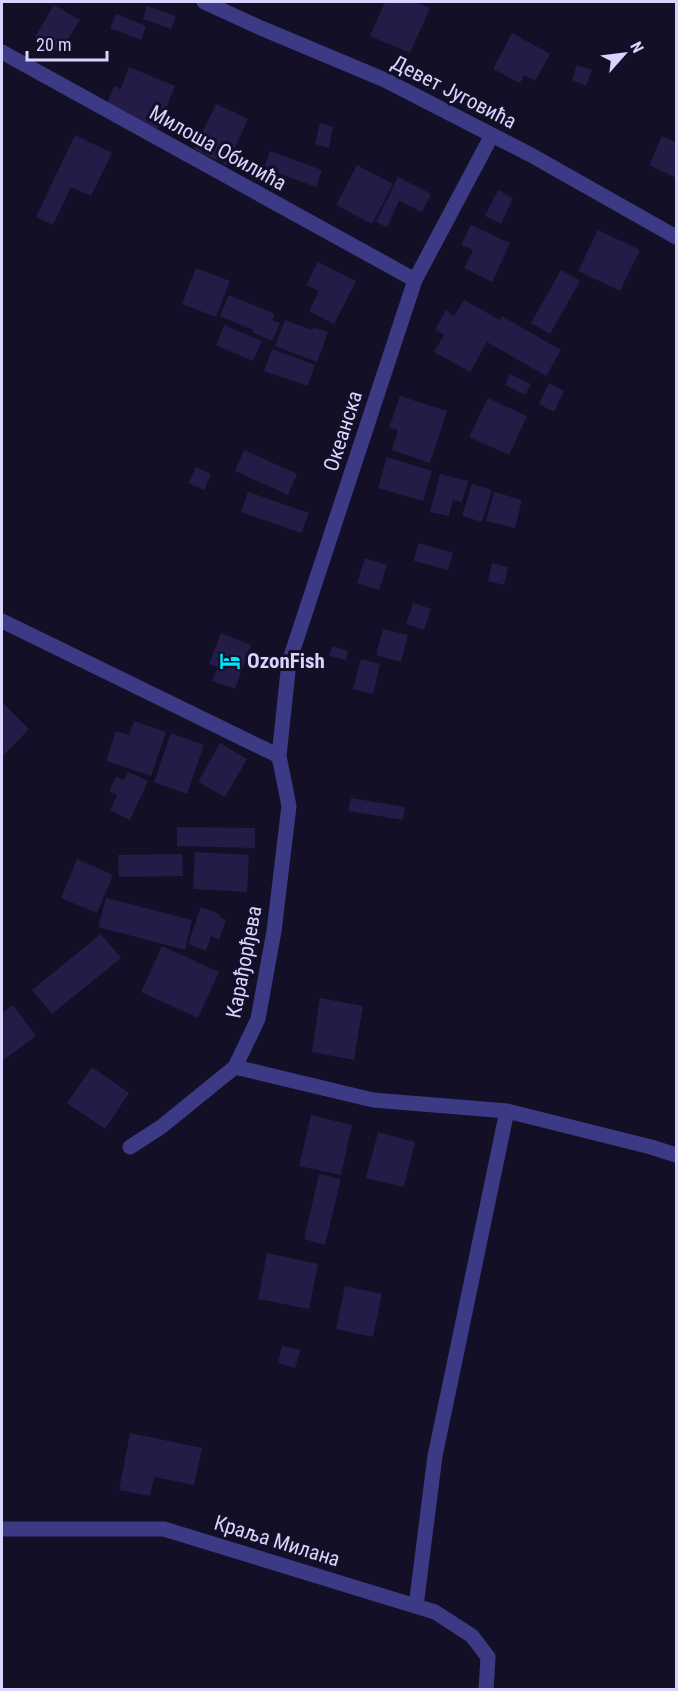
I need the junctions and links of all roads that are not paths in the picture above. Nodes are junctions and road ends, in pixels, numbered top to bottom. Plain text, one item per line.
1 (204, 2) edge
2 (2, 52) edge
3 (492, 135) junction
4 (676, 237) edge
5 (415, 280) junction
6 (2, 621) edge
7 (279, 756) junction
8 (235, 1067) junction
9 (507, 1111) junction
10 (130, 1147) dead end
11 (676, 1155) edge
12 (2, 1529) edge
13 (416, 1606) junction
14 (486, 1689) edge

1 - 3 street, Девет Југовића
2 - 5 street, Милоша Обилића
3 - 4 street, Девет Југовића
3 - 5 street, Океанска
5 - 7 street, Океанска
6 - 7 street
7 - 8 street, Карађорђева
8 - 9 street
8 - 10 street
9 - 11 street
9 - 13 street
12 - 13 street, Краља Милана
13 - 14 street, Краља Милана

